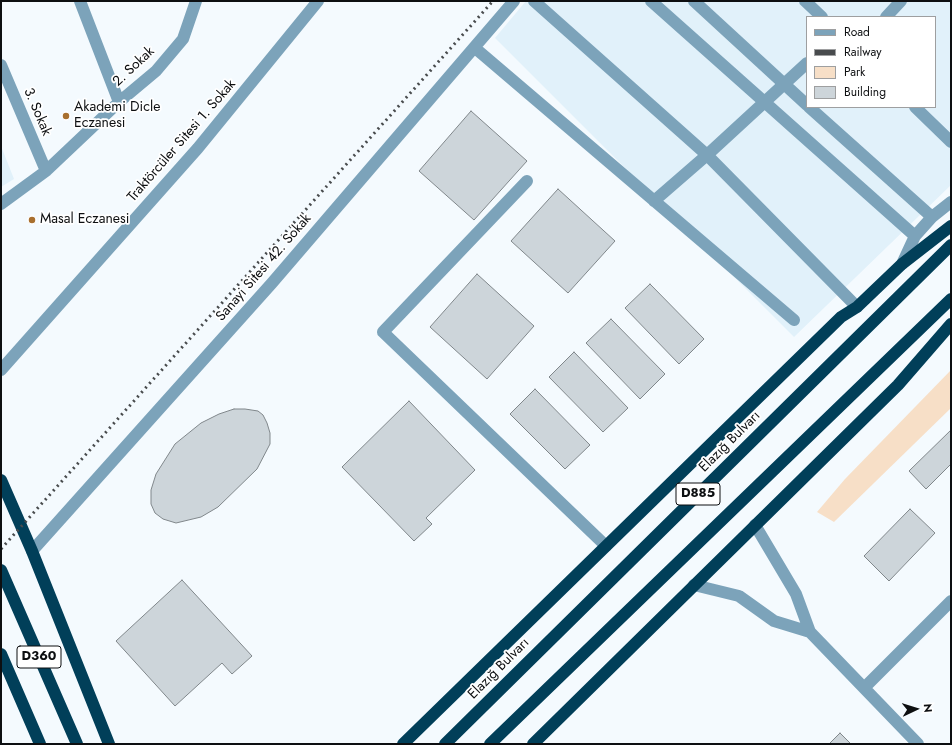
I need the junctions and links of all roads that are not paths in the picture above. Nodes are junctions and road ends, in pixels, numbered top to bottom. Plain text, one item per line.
1 (80, 1) edge
2 (196, 1) edge
3 (318, 1) edge
4 (514, 1) edge
5 (534, 1) edge
6 (652, 1) edge
7 (694, 1) edge
8 (805, 1) edge
9 (901, 1) edge
10 (821, 16) edge
11 (887, 16) edge
12 (475, 48) junction
13 (806, 64) edge
14 (1, 65) edge
15 (784, 84) junction
16 (120, 102) junction
17 (764, 103) junction
18 (806, 104) edge
19 (811, 108) edge
20 (916, 108) edge
21 (951, 142) edge
22 (708, 155) junction
23 (46, 171) junction
24 (527, 181) dead end
25 (654, 201) junction
26 (951, 202) edge
27 (1, 204) edge
28 (932, 217) junction
29 (951, 226) edge
30 (916, 236) junction
31 (951, 245) edge
32 (902, 264) junction
33 (951, 299) edge
34 (857, 307) junction
35 (794, 320) dead end
36 (951, 324) edge
37 (1, 370) edge
38 (1, 480) edge
39 (755, 525) junction
40 (606, 546) junction
41 (32, 551) junction
42 (1, 570) edge
43 (694, 586) junction
44 (951, 602) edge
45 (810, 632) junction
46 (1, 654) edge
47 (864, 688) junction
48 (40, 744) edge
49 (77, 744) edge
50 (109, 744) edge
51 (403, 744) edge
52 (445, 744) edge
53 (490, 744) edge
54 (533, 744) edge
55 (918, 744) edge

1 - 16 street
2 - 16 street, 2. Sokak
3 - 37 street, Traktörcüler Sitesi 1. Sokak
4 - 12 street, Sanayi Sitesi 42. Sokak
5 - 22 street
6 - 17 street
7 - 15 street
8 - 10 street
9 - 11 street
12 - 25 street
12 - 41 street, Sanayi Sitesi 42. Sokak
13 - 15 street
14 - 23 street, 3. Sokak
15 - 17 street
15 - 18 street
16 - 23 street, 2. Sokak
17 - 22 street
17 - 30 street
19 - 28 street
20 - 21 street
22 - 25 street
22 - 34 street
23 - 27 street, 2. Sokak
24 - 40 street
25 - 35 street
26 - 28 street
28 - 30 street
29 - 32 highway
30 - 32 street
31 - 52 highway, Elazığ Bulvarı / D885
32 - 34 highway
33 - 53 highway, D885
34 - 40 highway
36 - 39 highway
38 - 41 highway
39 - 43 highway
39 - 45 street
40 - 51 highway
41 - 50 highway
42 - 49 highway, D360
43 - 45 street
43 - 54 highway
44 - 47 street
45 - 47 street
46 - 48 highway, D360
47 - 55 street

